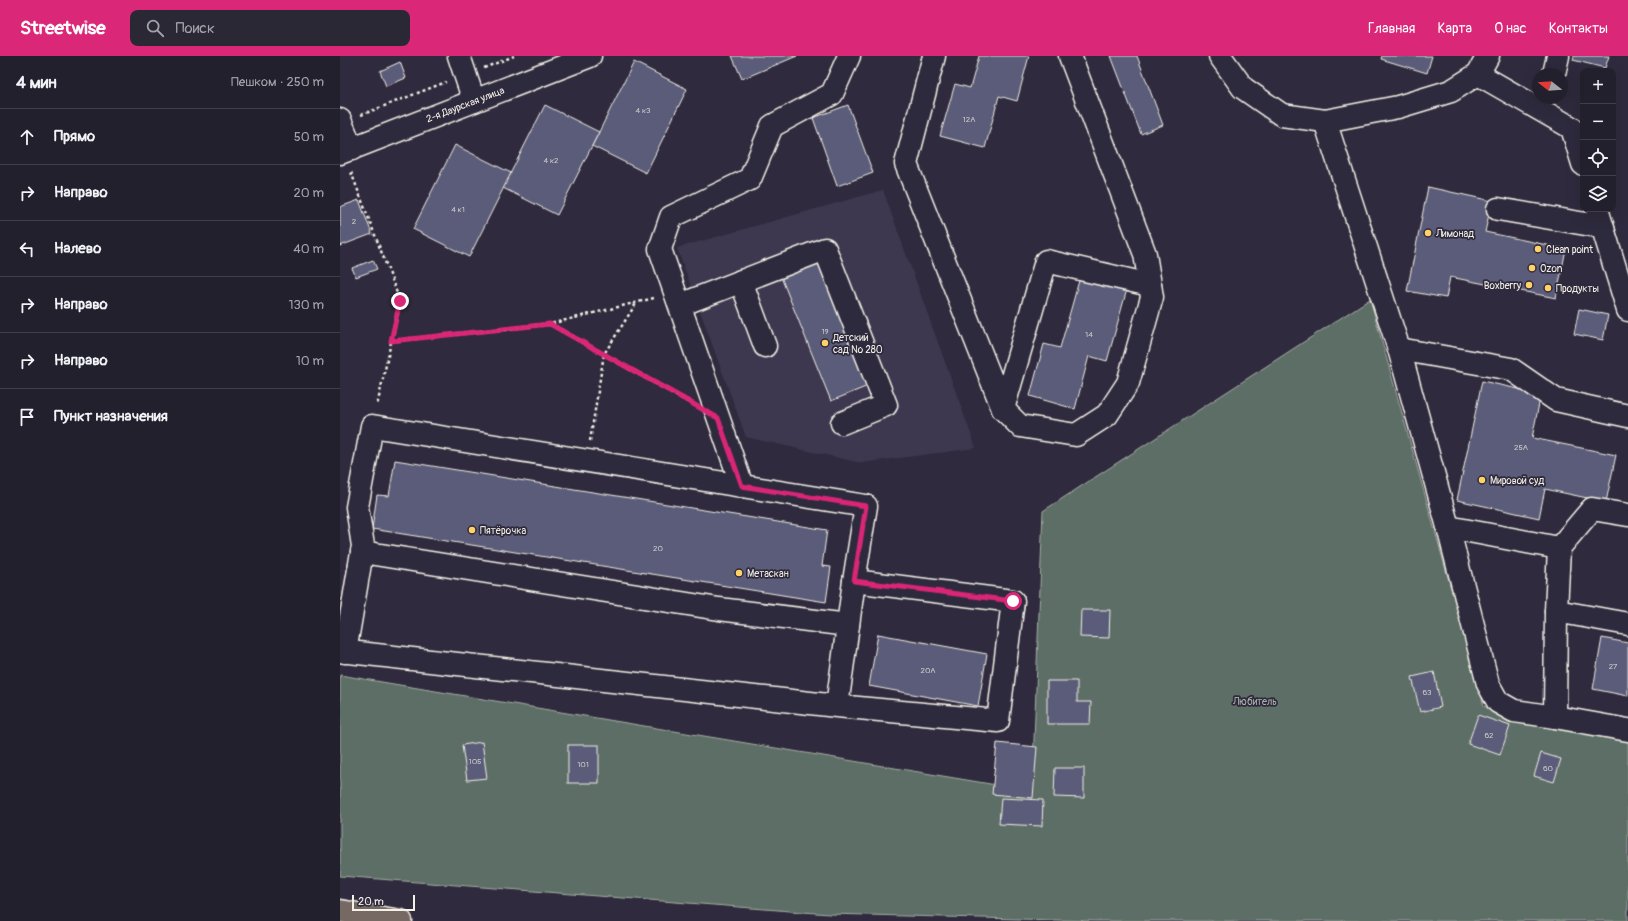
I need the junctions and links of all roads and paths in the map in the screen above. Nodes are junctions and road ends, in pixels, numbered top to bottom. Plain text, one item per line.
1 (514, 56) edge
2 (590, 56) edge
3 (849, 56) edge
4 (934, 56) edge
5 (1070, 56) edge
6 (1220, 56) edge
7 (1558, 56) edge
8 (462, 65) edge
9 (1483, 65) edge
10 (1555, 68) edge
11 (474, 101) junction
12 (1546, 105) edge
13 (1325, 121) junction
14 (340, 122) edge
15 (345, 151) edge
16 (1580, 154) edge
17 (1498, 209) dead end
18 (1600, 218) edge
19 (1623, 277) edge
20 (741, 282) junction
21 (1150, 285) junction
22 (677, 299) junction
23 (637, 302) junction
24 (1628, 310) edge
25 (550, 324) junction
26 (391, 341) junction
27 (765, 346) dead end
28 (1399, 349) junction
29 (604, 354) junction
30 (1003, 409) junction
31 (1628, 416) edge
32 (718, 418) junction
33 (842, 423) dead end
34 (372, 426) junction
35 (587, 461) junction
36 (742, 486) junction
37 (348, 505) edge
38 (1628, 515) edge
39 (1448, 527) junction
40 (1559, 548) junction
41 (362, 552) junction
42 (854, 581) junction
43 (1556, 611) junction
44 (1628, 624) edge
45 (848, 626) junction
46 (343, 652) edge
47 (837, 706) junction
48 (1555, 717) junction
49 (1628, 730) edge
50 (340, 912) edge
51 (401, 921) edge

1 - 8 path
2 - 11 street, 2-я Даурская улица
3 - 22 street
4 - 30 street
5 - 21 street
6 - 13 street
7 - 10 street
8 - 11 street
8 - 14 path
9 - 12 street
9 - 13 street
11 - 15 street, 2-я Даурская улица
12 - 16 street
13 - 28 street
14 - 15 street
15 - 26 path
17 - 18 street
18 - 19 street
19 - 24 street
20 - 22 street
20 - 27 street
20 - 33 street
21 - 30 street
21 - 30 street
22 - 23 path
22 - 32 street
23 - 25 path
23 - 29 path
25 - 26 path
25 - 29 path
26 - 34 path
28 - 31 street
28 - 39 street
29 - 32 path
29 - 35 path
32 - 36 street
34 - 35 street
34 - 37 street
35 - 36 street
36 - 42 street
37 - 41 street
38 - 40 street
39 - 40 street
39 - 48 street
40 - 43 street
41 - 45 street
41 - 46 street
42 - 45 street
42 - 47 street
43 - 44 street
43 - 48 street
45 - 47 street
46 - 47 street
48 - 49 street
50 - 51 main road

